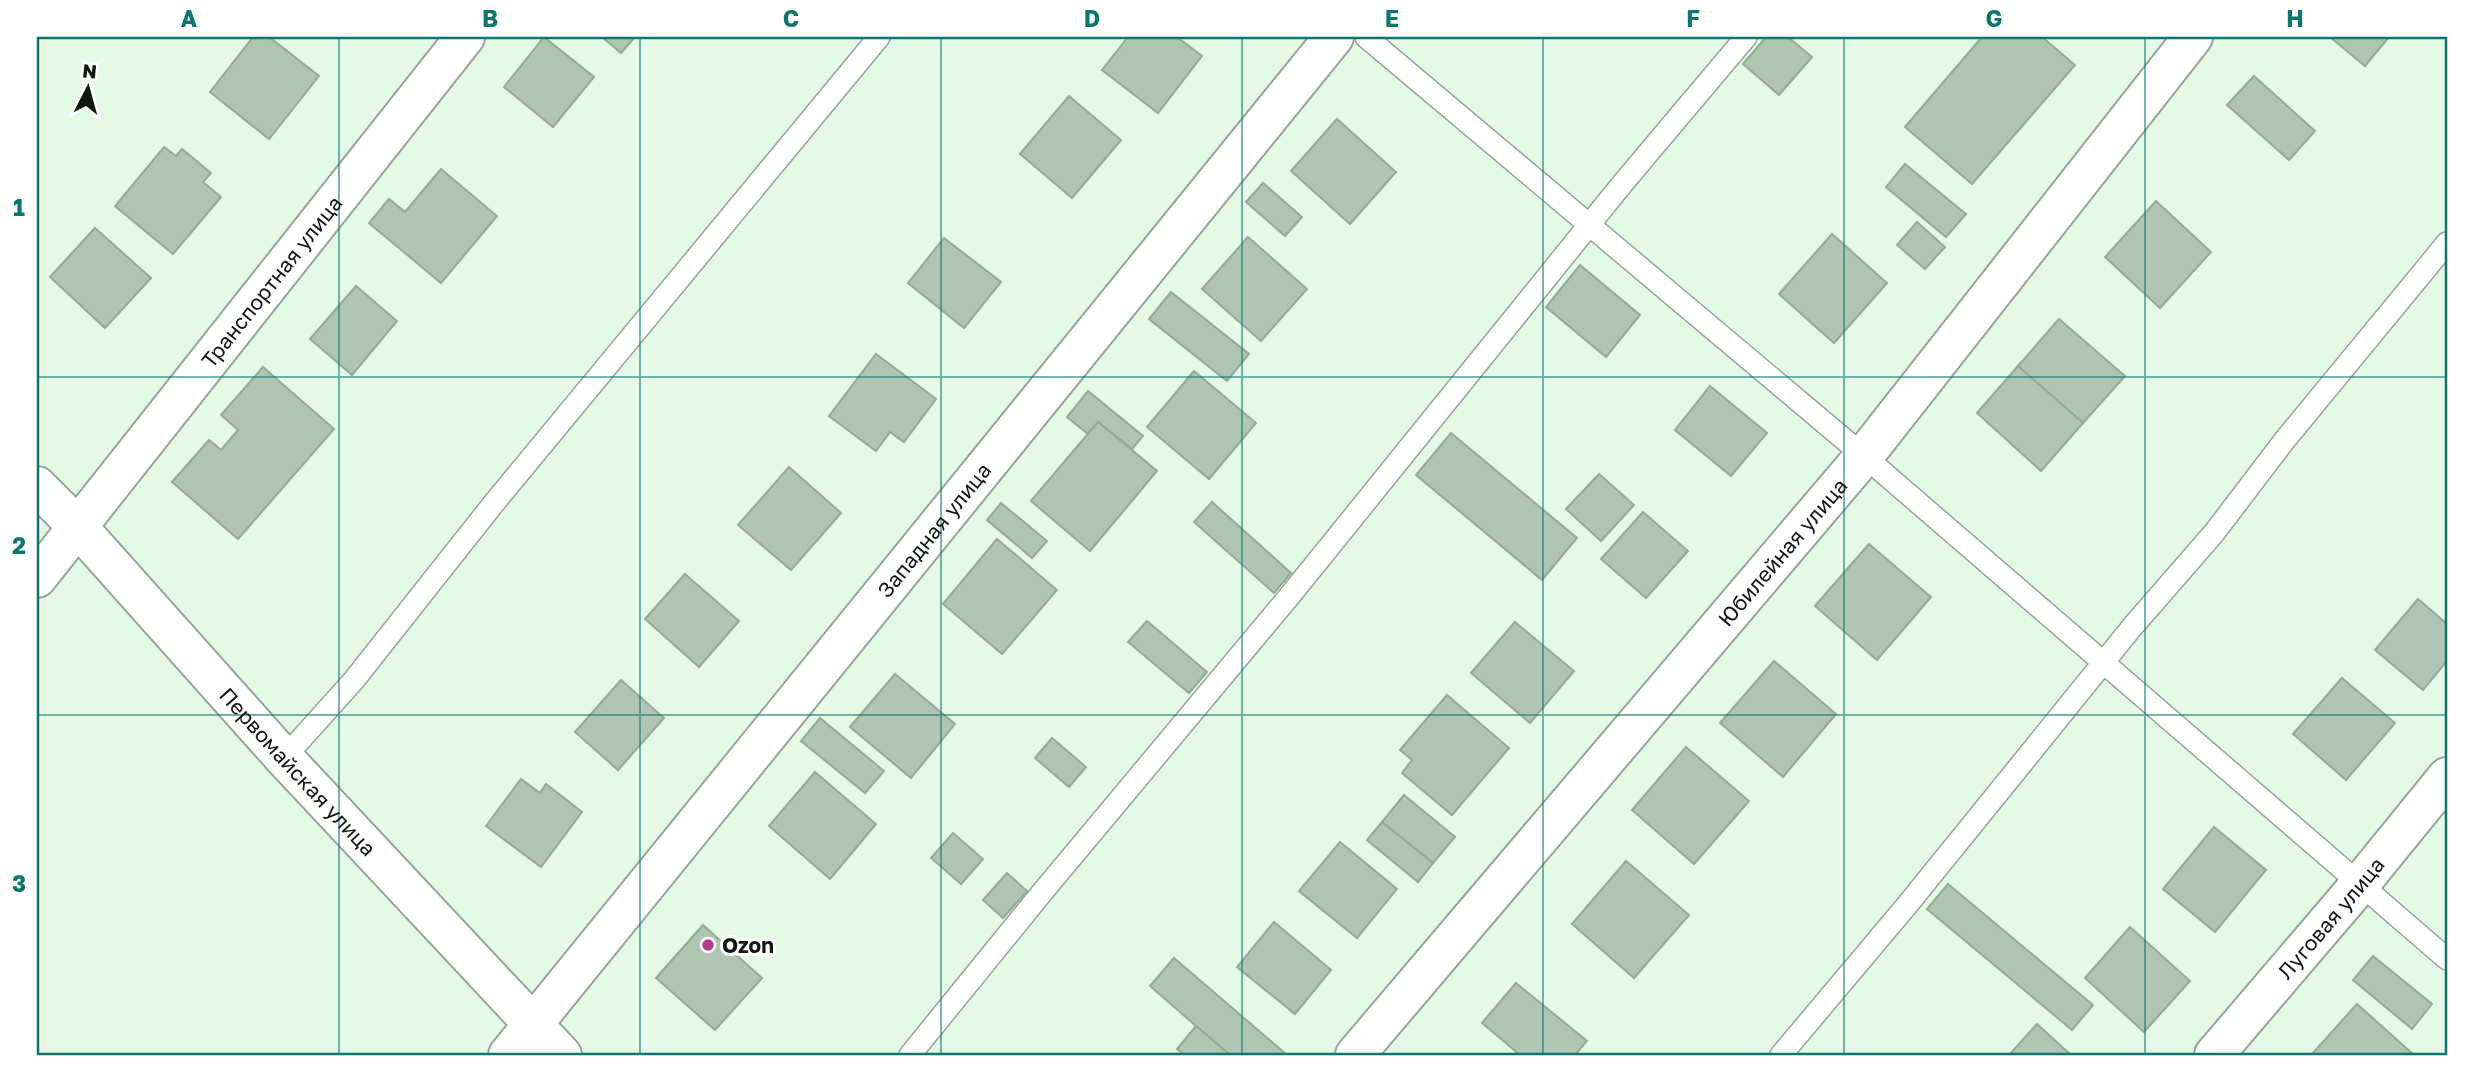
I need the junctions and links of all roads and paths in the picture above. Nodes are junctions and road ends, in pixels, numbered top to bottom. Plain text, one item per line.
1 (465, 37) edge
2 (879, 37) edge
3 (1334, 37) edge
4 (1366, 37) edge
5 (1746, 37) edge
6 (2193, 37) edge
7 (1589, 224) junction
8 (2447, 243) edge
9 (1864, 456) junction
10 (37, 486) edge
11 (77, 526) junction
12 (37, 578) edge
13 (2104, 662) junction
14 (284, 758) junction
15 (2447, 777) edge
16 (2360, 884) junction
17 (2447, 958) edge
18 (534, 1023) junction
19 (508, 1055) edge
20 (562, 1055) edge
21 (910, 1055) edge
22 (1355, 1055) edge
23 (1782, 1055) edge
24 (2214, 1055) edge

1 - 11 street, Транспортная улица
2 - 14 lane
3 - 18 street, Западная улица
4 - 7 lane
5 - 7 lane
6 - 9 street, Юбилейная улица
7 - 9 lane
7 - 21 lane
8 - 13 lane
9 - 13 lane
9 - 22 street, Юбилейная улица
10 - 11 street, Первомайская улица
11 - 12 street, Транспортная улица
11 - 14 street, Первомайская улица
13 - 16 lane
13 - 23 lane
14 - 18 street, Первомайская улица
15 - 16 street, Луговая улица
16 - 17 lane
16 - 24 street, Луговая улица
18 - 19 street, Западная улица
18 - 20 street, Первомайская улица

